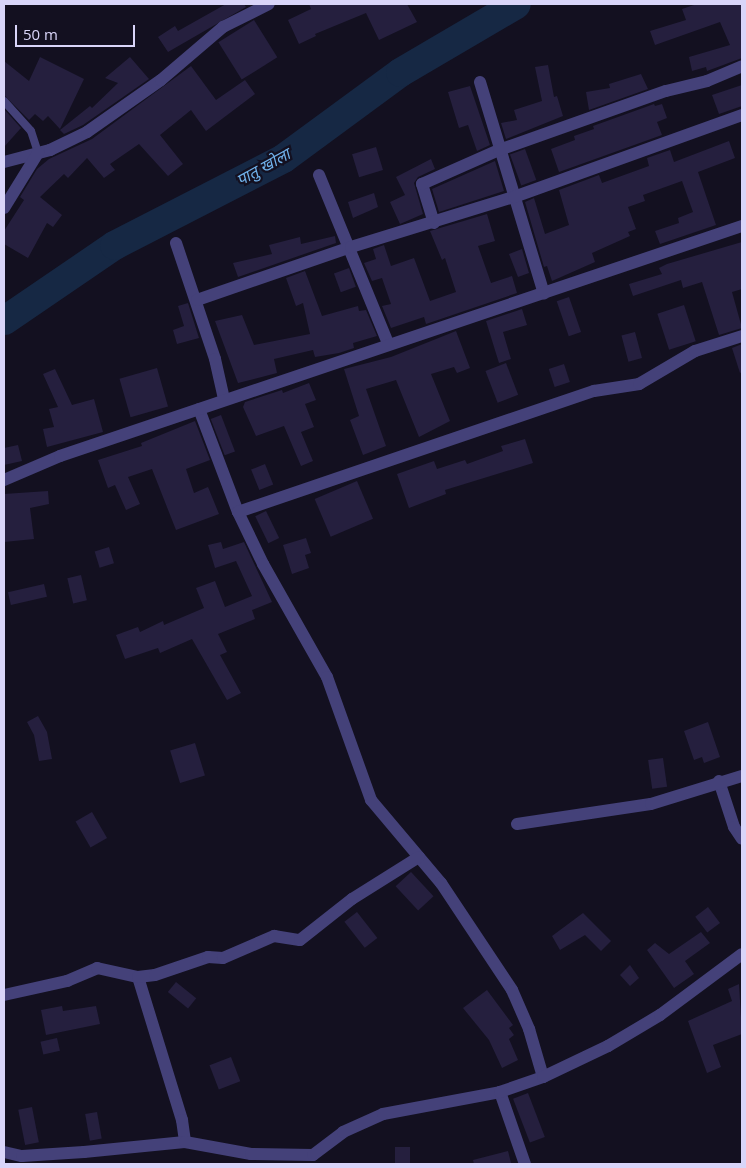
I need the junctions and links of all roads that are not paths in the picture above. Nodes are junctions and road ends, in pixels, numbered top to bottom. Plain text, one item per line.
1 (269, 4) edge
2 (742, 66) edge
3 (480, 82) dead end
4 (4, 100) edge
5 (742, 115) edge
6 (499, 150) junction
7 (38, 153) junction
8 (4, 162) edge
9 (319, 175) dead end
10 (514, 197) junction
11 (4, 208) edge
12 (434, 223) junction
13 (742, 226) edge
14 (176, 243) dead end
15 (351, 247) junction
16 (544, 294) junction
17 (197, 300) junction
18 (742, 336) edge
19 (388, 343) junction
20 (224, 399) junction
21 (199, 409) junction
22 (4, 480) edge
23 (238, 512) junction
24 (742, 776) edge
25 (720, 781) junction
26 (517, 824) dead end
27 (742, 839) edge
28 (419, 857) junction
29 (742, 954) edge
30 (138, 977) junction
31 (4, 995) edge
32 (543, 1077) junction
33 (500, 1092) junction
34 (185, 1142) junction
35 (4, 1152) edge
36 (525, 1164) edge

1 - 7 street
2 - 6 street
3 - 6 street
4 - 7 lane
5 - 10 street
6 - 10 street
6 - 12 street
7 - 8 street
7 - 11 street
9 - 15 street
10 - 12 street
10 - 16 street
12 - 15 street
13 - 16 street
14 - 17 street
15 - 17 street
15 - 19 street
16 - 19 street
17 - 20 street
18 - 23 street
19 - 20 street
20 - 21 street
21 - 22 street
21 - 23 street
23 - 28 street
24 - 25 street
25 - 26 street
25 - 27 street
28 - 30 street
28 - 32 street
29 - 32 street
30 - 31 street
30 - 34 street
32 - 33 street
33 - 34 street
33 - 36 street
34 - 35 street

